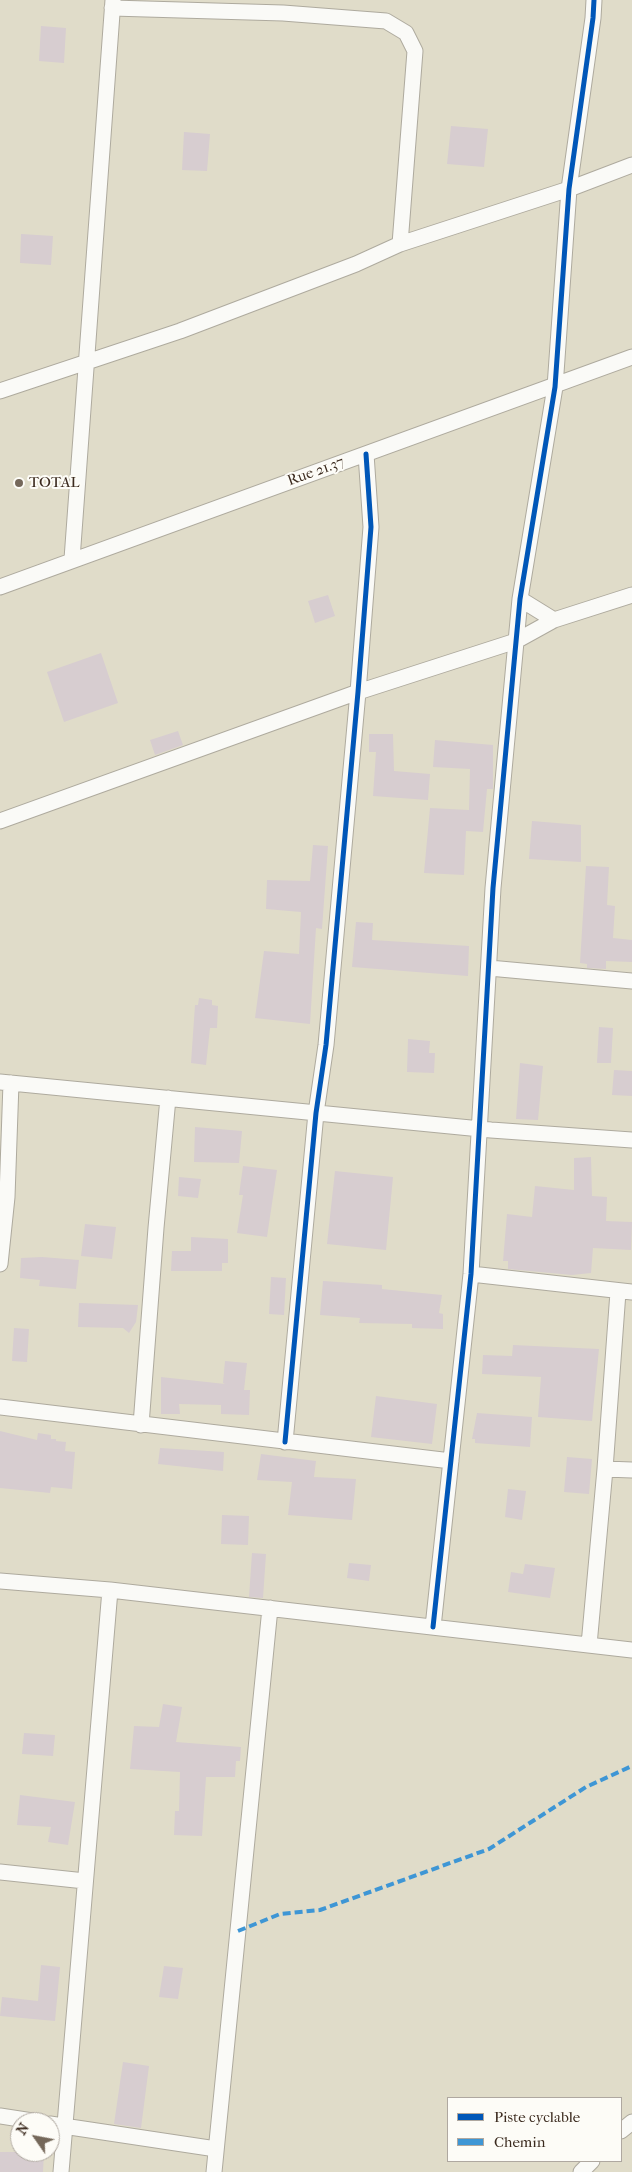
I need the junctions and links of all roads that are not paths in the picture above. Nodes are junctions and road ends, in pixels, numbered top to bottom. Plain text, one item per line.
1 (594, 0) edge
2 (112, 4) edge
3 (632, 165) edge
4 (569, 189) junction
5 (400, 244) junction
6 (632, 357) edge
7 (86, 362) junction
8 (555, 387) junction
9 (0, 390) edge
10 (366, 454) junction
11 (72, 560) junction
12 (0, 587) edge
13 (632, 596) edge
14 (520, 599) junction
15 (554, 620) junction
16 (516, 641) junction
17 (358, 692) junction
18 (0, 821) edge
19 (489, 968) junction
20 (632, 981) edge
21 (5, 1082) edge
22 (168, 1098) junction
23 (316, 1113) junction
24 (478, 1128) junction
25 (632, 1140) edge
26 (0, 1264) edge
27 (471, 1274) junction
28 (625, 1292) edge
29 (0, 1407) edge
30 (141, 1425) junction
31 (285, 1442) junction
32 (451, 1461) junction
33 (605, 1469) junction
34 (632, 1470) edge
35 (0, 1581) edge
36 (110, 1590) junction
37 (270, 1608) junction
38 (433, 1627) junction
39 (588, 1645) junction
40 (632, 1650) edge
41 (0, 1872) edge
42 (85, 1881) junction
43 (58, 2112) edge
44 (60, 2125) edge
45 (216, 2149) junction
46 (591, 2162) edge
47 (214, 2172) edge
48 (581, 2172) edge

1 - 4 street
2 - 5 street
2 - 7 street
3 - 4 street
4 - 5 street
4 - 8 street
5 - 7 street
6 - 8 street, Rue 21.37
7 - 9 street
7 - 11 street
8 - 10 street, Rue 21.37
8 - 14 street
10 - 11 street, Rue 21.37
10 - 17 street
11 - 12 street, Rue 21.37
13 - 15 street
14 - 15 street
14 - 16 street
15 - 16 street
16 - 17 street
16 - 19 street
17 - 18 street
17 - 23 street
19 - 20 street
19 - 24 street
21 - 22 street
21 - 26 street
22 - 23 street
22 - 30 street
23 - 24 street
23 - 31 street
24 - 25 street
24 - 27 street
27 - 28 street
27 - 32 street
28 - 33 street
29 - 30 street
30 - 31 street
31 - 32 street
32 - 38 street
33 - 34 street
33 - 39 street
35 - 36 street
36 - 37 street
36 - 42 street
37 - 38 street
37 - 45 street
38 - 39 street
39 - 40 street
41 - 42 street
42 - 43 street
44 - 45 street
45 - 47 street
46 - 48 street

